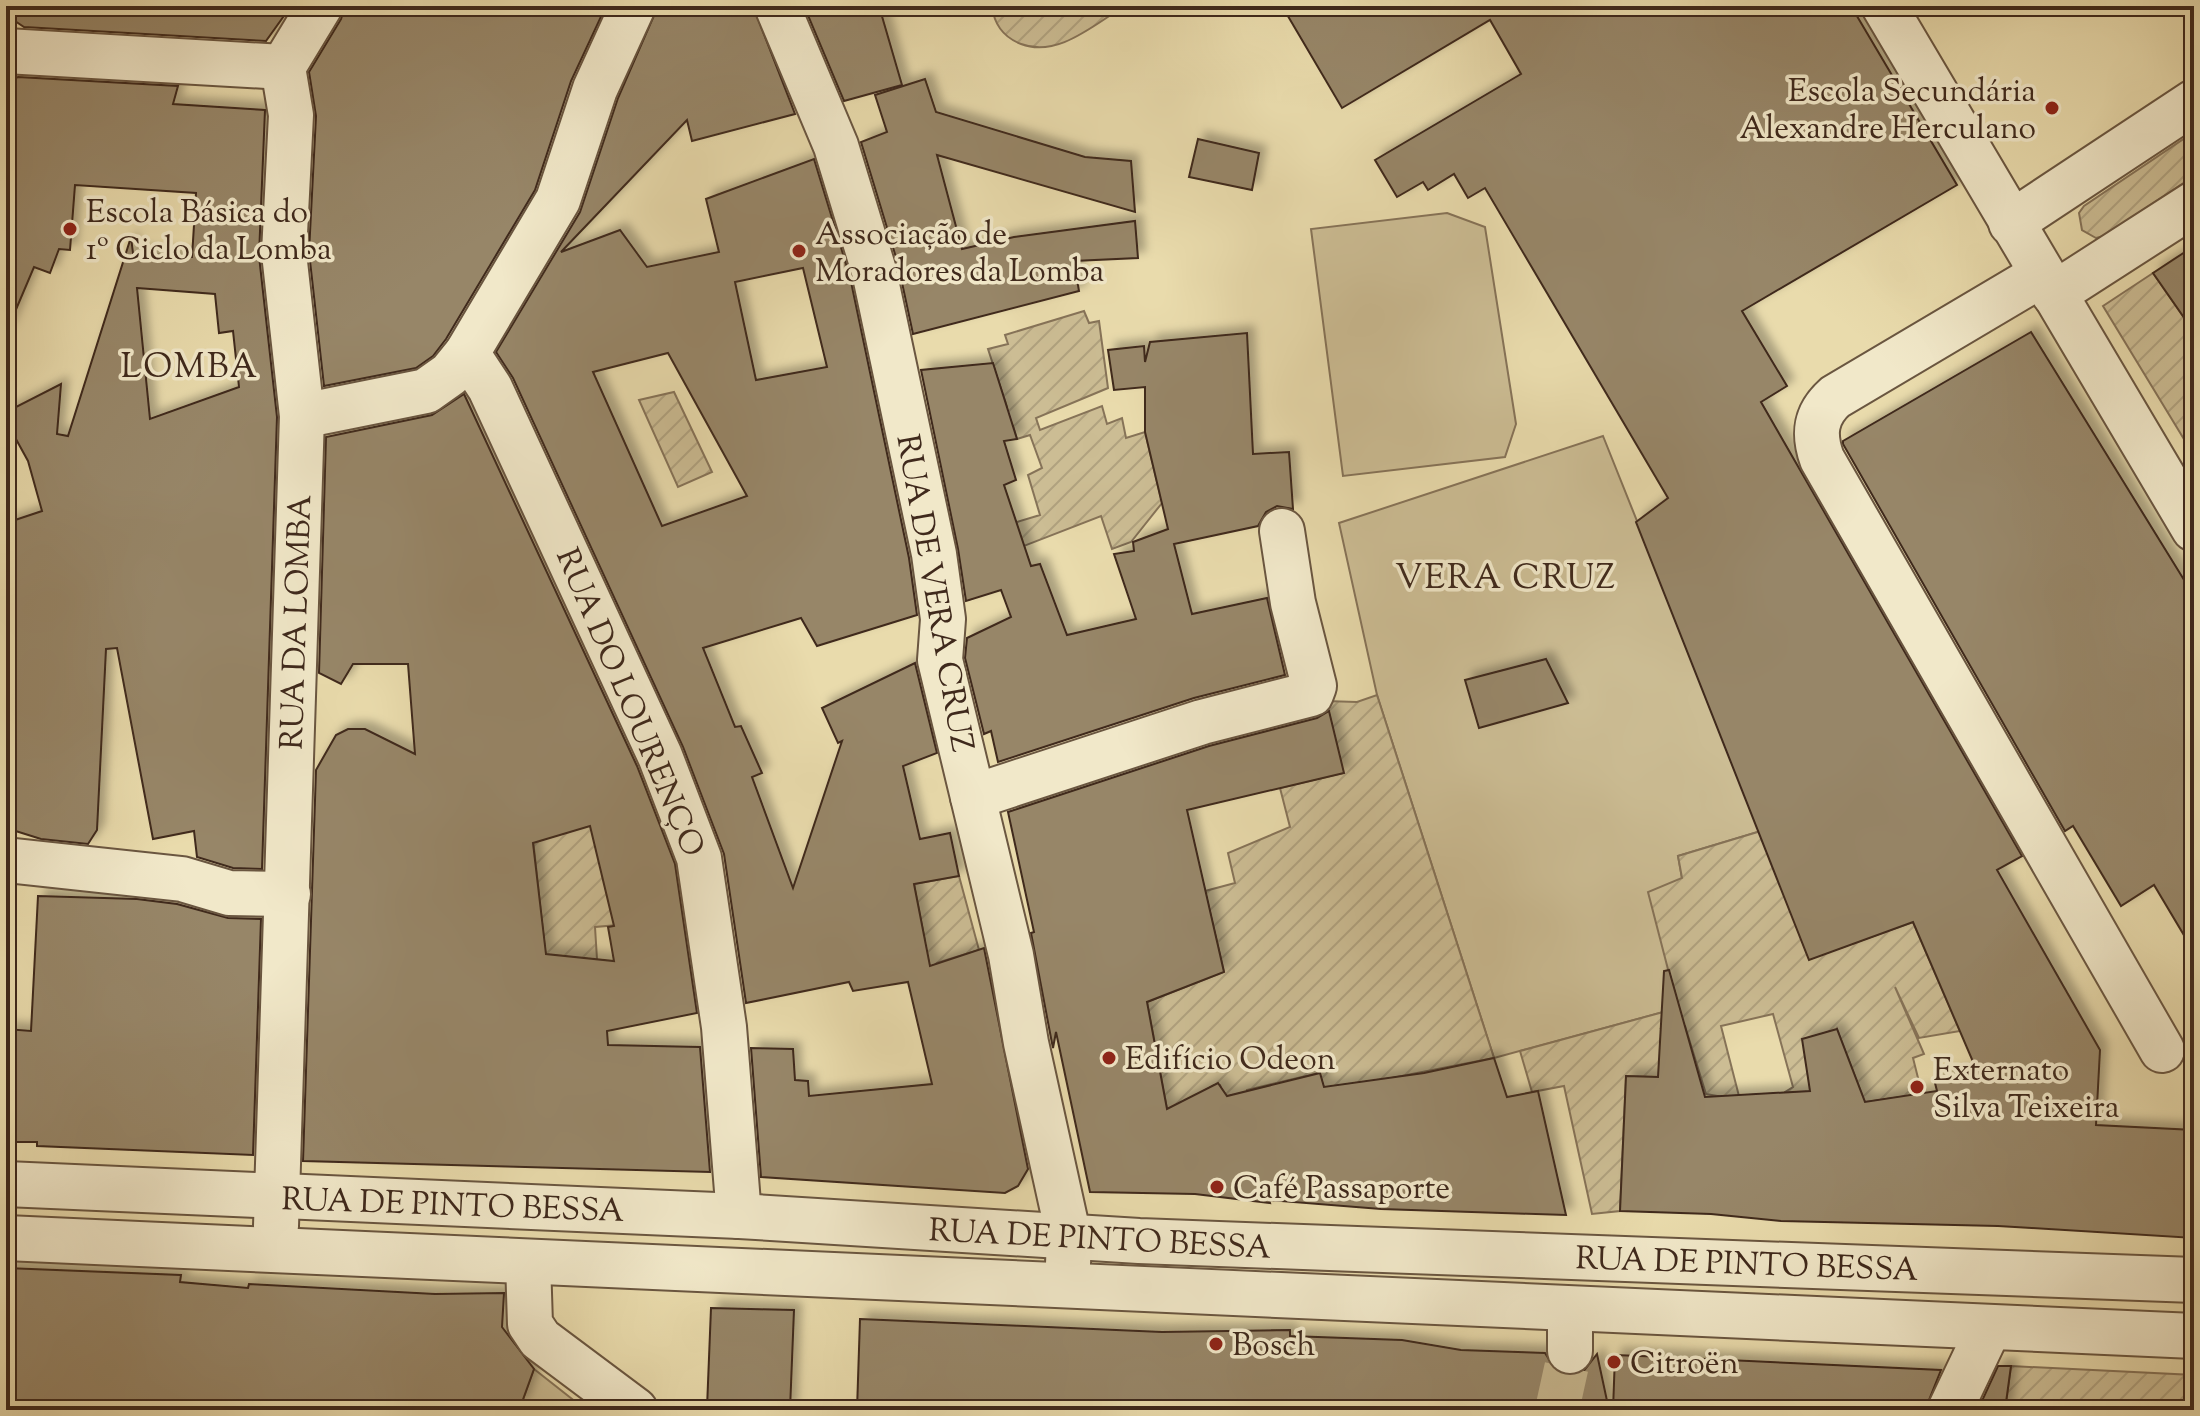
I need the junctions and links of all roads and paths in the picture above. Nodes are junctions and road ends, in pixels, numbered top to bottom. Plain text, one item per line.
1 (320, 6) edge
2 (633, 6) edge
3 (777, 6) edge
4 (1884, 6) edge
5 (6, 51) edge
6 (283, 67) junction
7 (2194, 102) edge
8 (2194, 204) edge
9 (2011, 223) junction
10 (2047, 285) junction
11 (467, 353) junction
12 (302, 416) junction
13 (2194, 529) edge
14 (1282, 531) dead end
15 (973, 797) junction
16 (6, 860) edge
17 (288, 894) junction
18 (2162, 1050) dead end
19 (6, 1184) edge
20 (278, 1197) junction
21 (739, 1216) junction
22 (6, 1238) edge
23 (1069, 1238) junction
24 (274, 1251) junction
25 (528, 1262) junction
26 (2194, 1280) edge
27 (1067, 1285) junction
28 (1989, 1328) junction
29 (2194, 1336) edge
30 (635, 1410) edge
31 (1950, 1410) edge

1 - 6 street
2 - 11 street
3 - 15 street, RUA DE VERA CRUZ
4 - 9 street
5 - 6 street
6 - 12 street, RUA DA LOMBA
7 - 9 street
8 - 10 street
9 - 10 street
10 - 13 street
10 - 18 street
11 - 12 street
11 - 21 street, RUA DO LOURENÇO
12 - 17 street, RUA DA LOMBA
14 - 15 street
15 - 23 street, RUA DE VERA CRUZ
16 - 17 street
17 - 20 street, RUA DA LOMBA
19 - 20 street, RUA DE PINTO BESSA
20 - 21 street, RUA DE PINTO BESSA
20 - 24 street, RUA DA LOMBA
21 - 23 street, RUA DE PINTO BESSA
22 - 24 street, RUA DE PINTO BESSA
23 - 26 street, RUA DE PINTO BESSA
23 - 27 street, RUA DE VERA CRUZ
24 - 25 street, RUA DE PINTO BESSA
25 - 27 street, RUA DE PINTO BESSA
25 - 30 street
27 - 28 street, RUA DE PINTO BESSA
28 - 29 street, RUA DE PINTO BESSA
28 - 31 street

